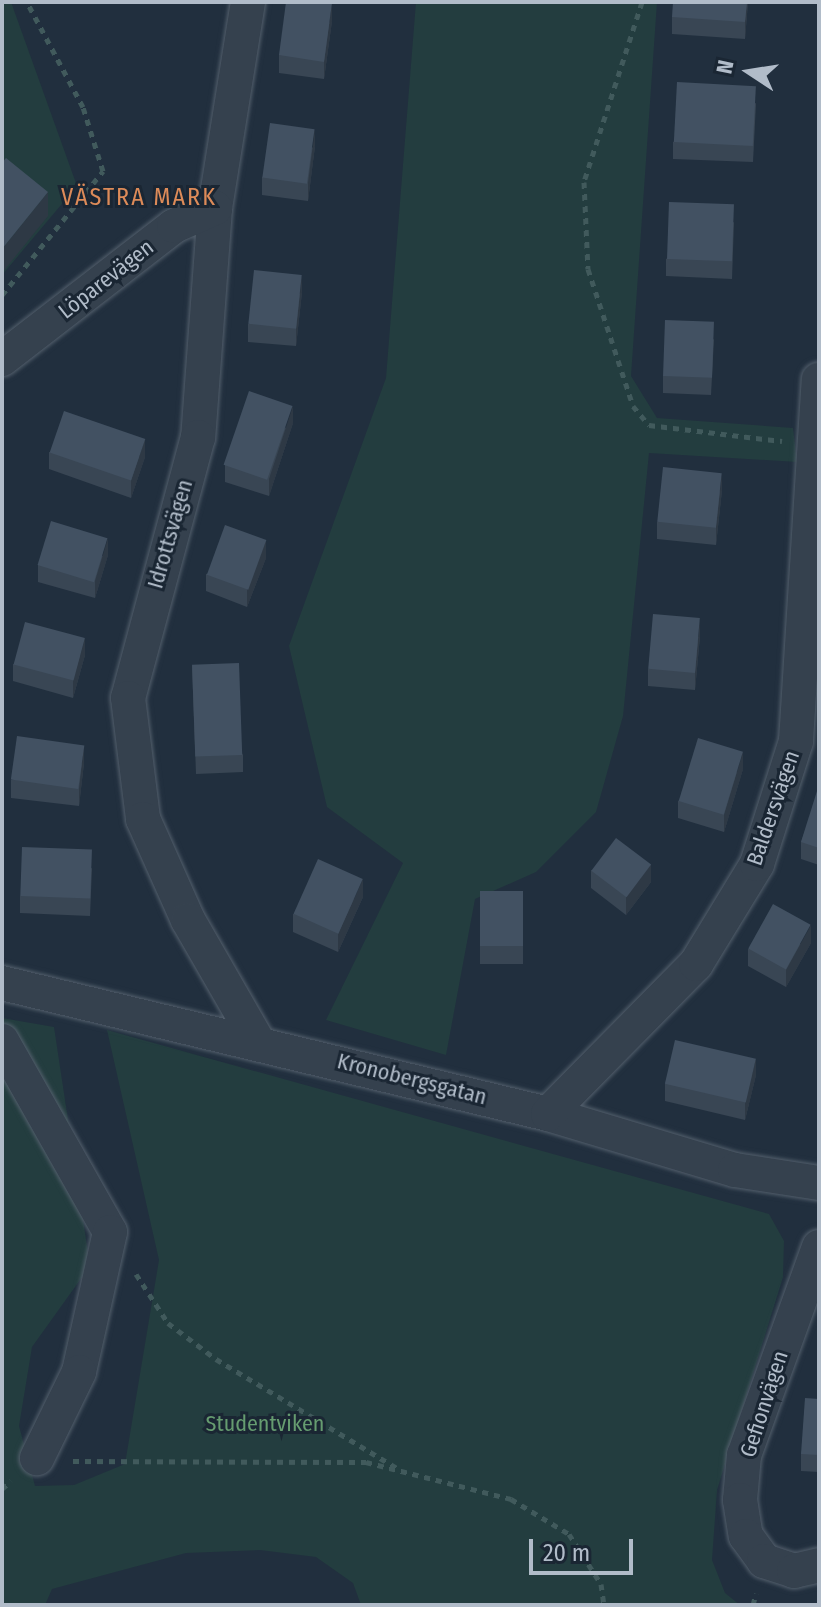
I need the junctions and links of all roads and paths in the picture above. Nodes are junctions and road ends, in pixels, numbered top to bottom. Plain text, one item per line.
1 (27, 2) edge
2 (248, 2) edge
3 (642, 2) edge
4 (215, 208) junction
5 (2, 295) edge
6 (2, 359) edge
7 (819, 380) edge
8 (815, 445) junction
9 (2, 983) edge
10 (257, 1040) junction
11 (2, 1041) edge
12 (548, 1114) junction
13 (819, 1183) edge
14 (110, 1232) junction
15 (819, 1247) edge
16 (37, 1458) junction
17 (400, 1470) junction
18 (2, 1489) edge
19 (819, 1565) edge
20 (604, 1605) edge

1 - 5 path
2 - 4 street, Idrottsvägen
3 - 8 path
4 - 6 street, Löparevägen
4 - 10 street, Idrottsvägen
7 - 8 street, Baldersvägen
8 - 12 street, Baldersvägen
9 - 10 street, Kronobergsgatan
10 - 12 street, Kronobergsgatan
11 - 14 street
12 - 13 street, Kronobergsgatan
14 - 16 street
14 - 17 path
15 - 19 street, Gefionvägen
16 - 17 path
16 - 18 path
17 - 20 path

